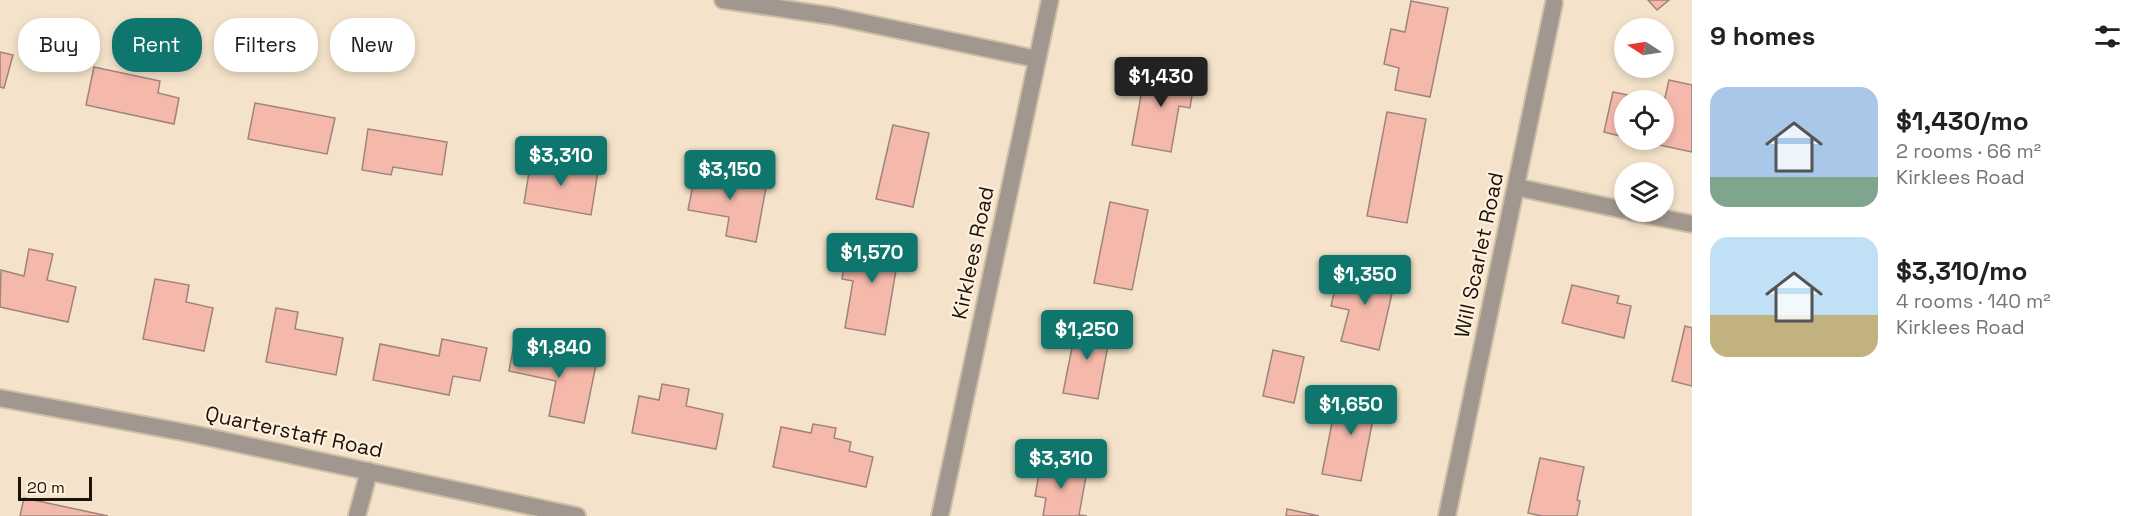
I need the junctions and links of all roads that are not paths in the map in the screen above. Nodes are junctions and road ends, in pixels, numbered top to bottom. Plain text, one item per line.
1 (723, 0) edge
2 (1050, 0) edge
3 (1554, 3) dead end
4 (1037, 59) junction
5 (1516, 187) junction
6 (1614, 208) edge
7 (1674, 220) edge
8 (1692, 224) edge
9 (0, 398) edge
10 (369, 471) junction
11 (357, 516) edge
12 (577, 516) edge
13 (940, 516) edge
14 (1447, 516) edge

1 - 4 street
2 - 4 street, Kirklees Road
3 - 5 street, Will Scarlet Road
4 - 13 street, Kirklees Road
5 - 6 street
5 - 14 street, Will Scarlet Road
7 - 8 street
9 - 10 street, Quarterstaff Road
10 - 11 street
10 - 12 street, Quarterstaff Road

